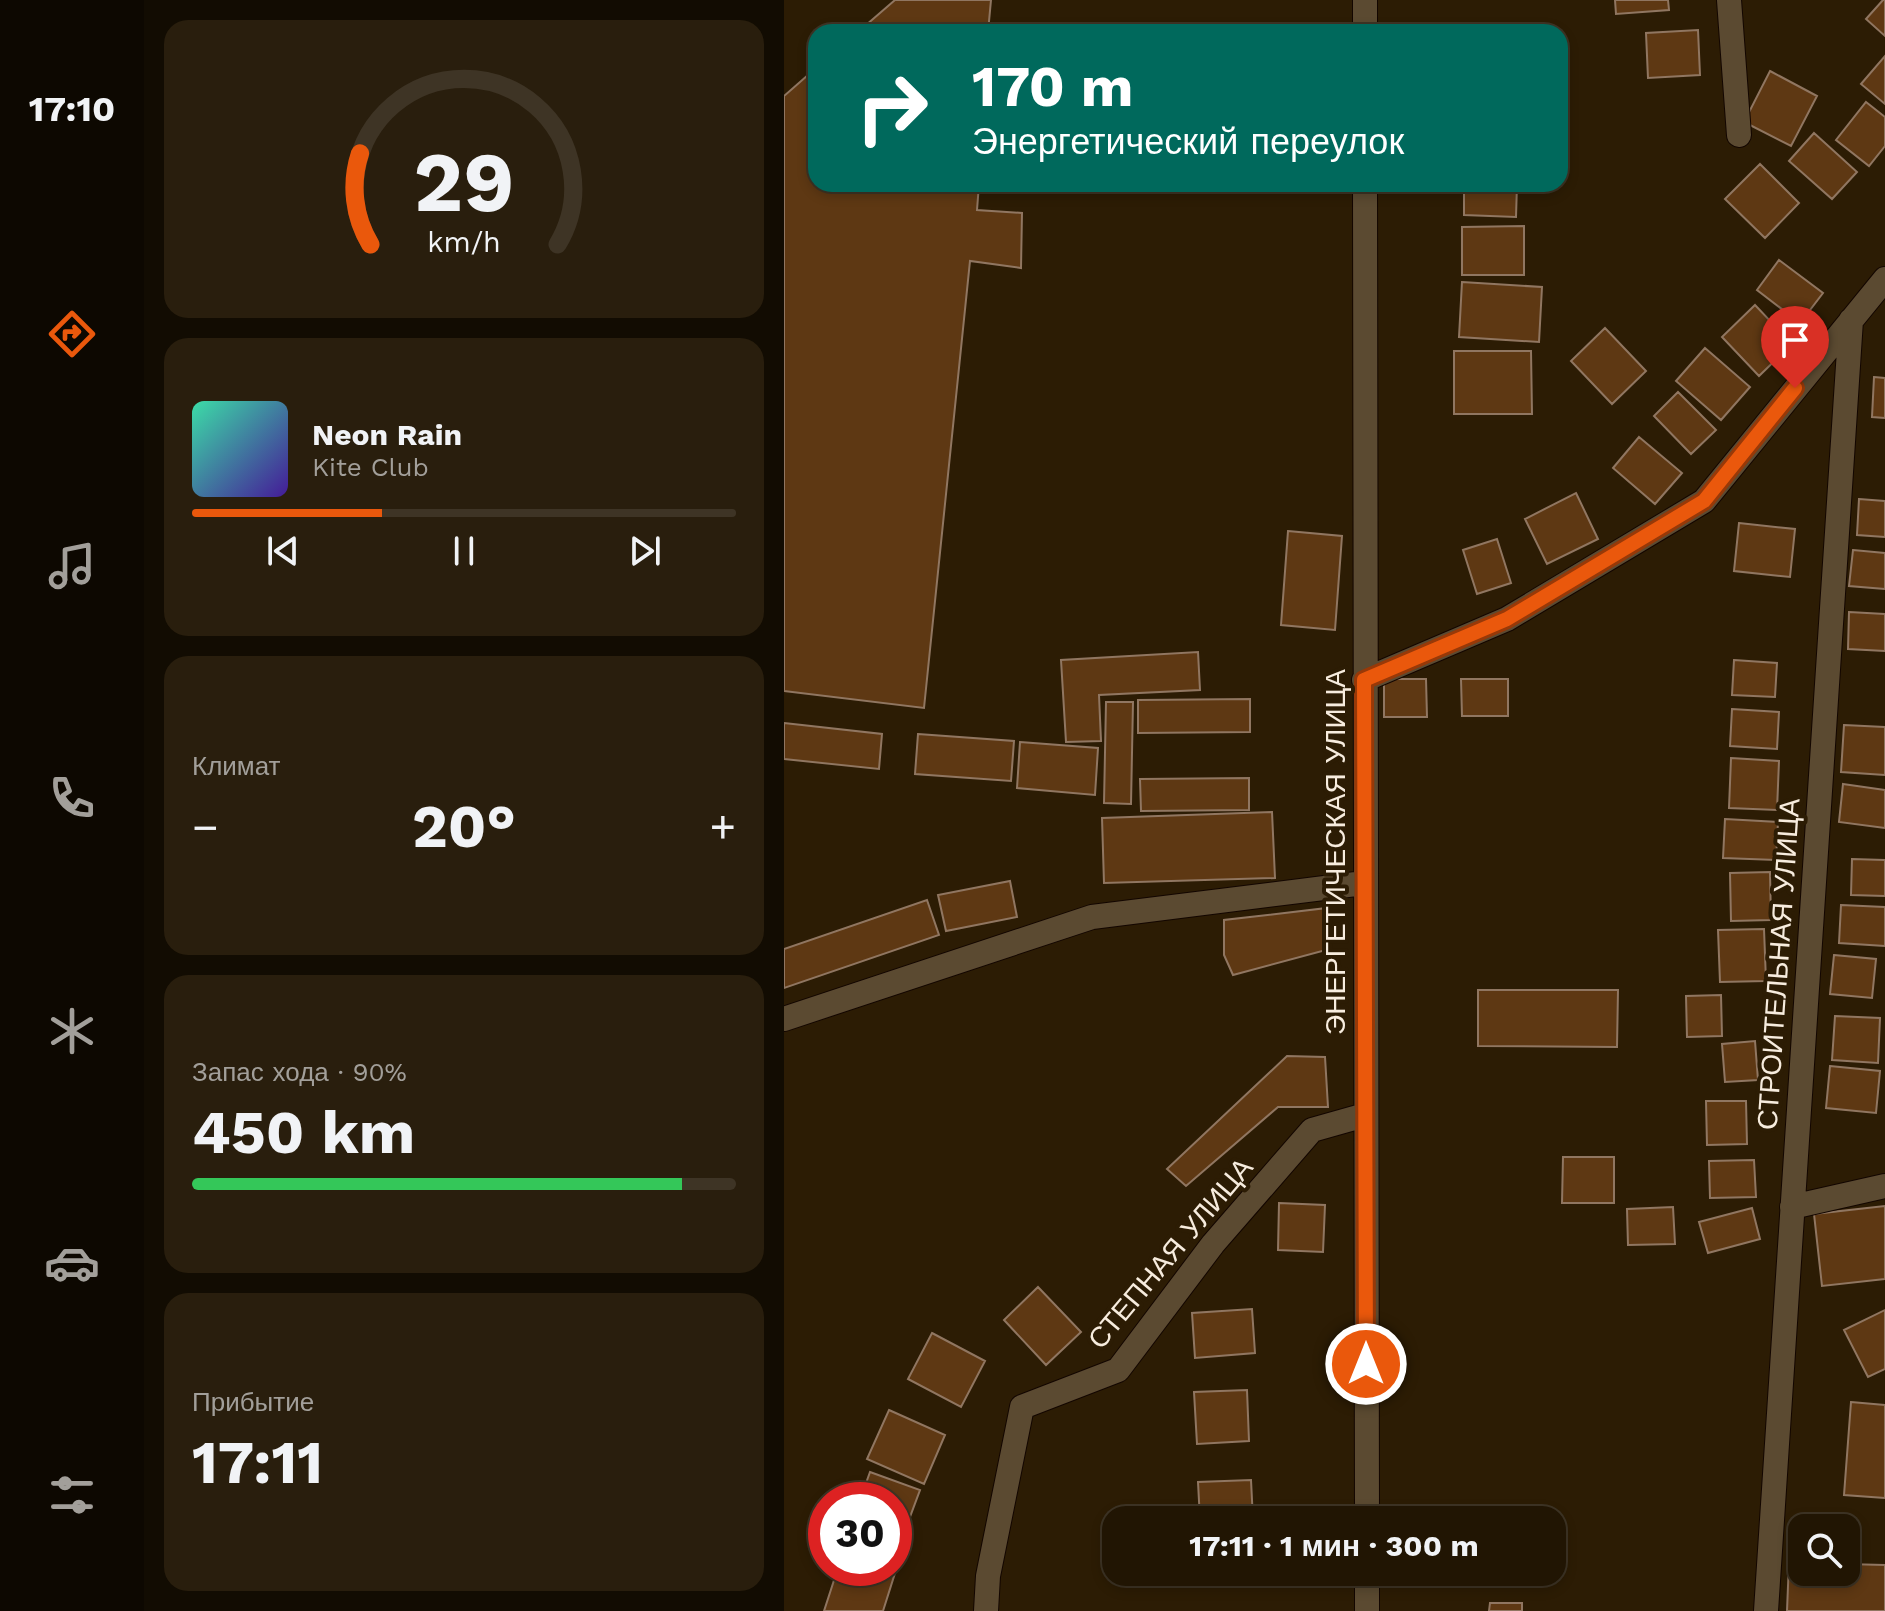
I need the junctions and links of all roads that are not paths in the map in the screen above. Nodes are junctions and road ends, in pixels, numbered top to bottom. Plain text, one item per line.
1 (1365, 0) edge
2 (1729, 0) edge
3 (1365, 24) edge
4 (1739, 135) dead end
5 (1365, 192) edge
6 (1885, 279) edge
7 (1851, 320) junction
8 (1364, 680) junction
9 (1364, 883) junction
10 (784, 1019) edge
11 (1365, 1115) junction
12 (1885, 1186) edge
13 (1792, 1207) junction
14 (1367, 1506) edge
15 (1367, 1586) edge
16 (986, 1611) edge
17 (1367, 1611) edge
18 (1766, 1611) edge

1 - 3 street
2 - 4 street
5 - 8 street, ЭНЕРГЕТИЧЕСКАЯ УЛИЦА
6 - 7 street
7 - 8 street
7 - 13 street, СТРОИТЕЛЬНАЯ УЛИЦА
8 - 9 street, ЭНЕРГЕТИЧЕСКАЯ УЛИЦА
9 - 10 street
9 - 11 street, ЭНЕРГЕТИЧЕСКАЯ УЛИЦА
11 - 14 street, ЭНЕРГЕТИЧЕСКАЯ УЛИЦА
11 - 16 street, СТЕПНАЯ УЛИЦА
12 - 13 street
13 - 18 street, СТРОИТЕЛЬНАЯ УЛИЦА
15 - 17 street

